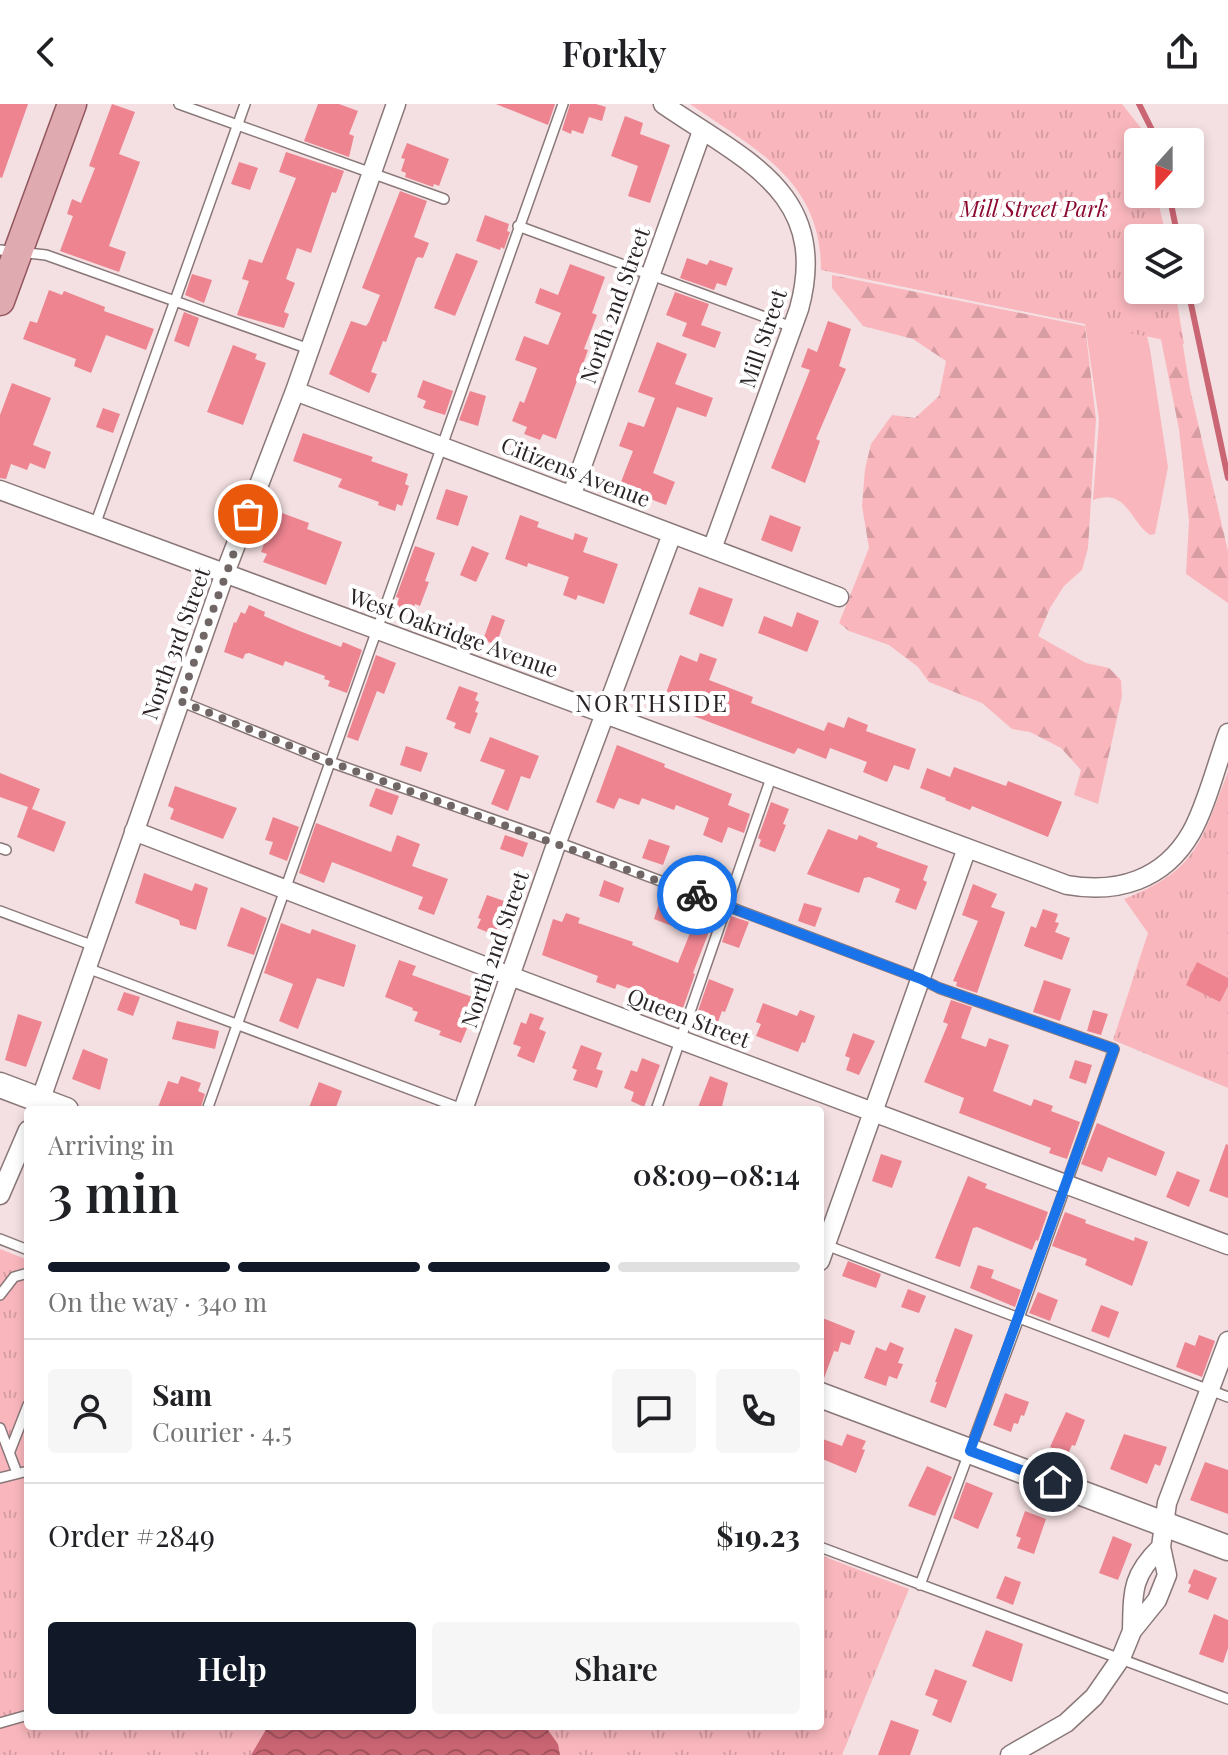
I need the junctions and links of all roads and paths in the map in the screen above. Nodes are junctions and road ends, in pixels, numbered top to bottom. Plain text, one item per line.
1 (72, 104) edge
2 (179, 104) edge
3 (245, 104) edge
4 (396, 104) edge
5 (563, 104) edge
6 (663, 104) edge
7 (237, 126) junction
8 (702, 131) junction
9 (371, 174) junction
10 (444, 199) dead end
11 (518, 226) junction
12 (9, 251) edge
13 (651, 275) junction
14 (0, 301) edge
15 (173, 301) junction
16 (793, 327) junction
17 (309, 349) junction
18 (295, 391) junction
19 (441, 446) junction
20 (0, 490) edge
21 (572, 494) junction
22 (95, 525) junction
23 (672, 534) junction
24 (712, 549) junction
25 (225, 573) junction
26 (839, 597) dead end
27 (376, 630) junction
28 (180, 701) junction
29 (606, 714) junction
30 (1228, 733) edge
31 (330, 762) junction
32 (772, 775) junction
33 (134, 831) junction
34 (557, 842) junction
35 (967, 848) junction
36 (284, 890) junction
37 (726, 906) junction
38 (0, 911) edge
39 (94, 946) junction
40 (87, 968) junction
41 (510, 976) junction
42 (921, 979) junction
43 (237, 1024) junction
44 (682, 1040) junction
45 (0, 1085) edge
46 (39, 1105) edge
47 (208, 1106) edge
48 (453, 1106) edge
49 (465, 1106) edge
50 (657, 1106) edge
51 (873, 1113) junction
52 (24, 1139) edge
53 (1066, 1184) junction
54 (0, 1195) edge
55 (0, 1239) edge
56 (824, 1245) edge
57 (1228, 1245) edge
58 (24, 1248) edge
59 (824, 1251) edge
60 (24, 1274) edge
61 (0, 1295) edge
62 (1019, 1318) junction
63 (1228, 1341) edge
64 (1210, 1390) junction
65 (824, 1396) edge
66 (1228, 1397) edge
67 (24, 1415) edge
68 (0, 1428) edge
69 (10, 1451) junction
70 (970, 1451) junction
71 (24, 1472) edge
72 (17, 1473) junction
73 (0, 1478) edge
74 (1162, 1536) junction
75 (1228, 1548) edge
76 (824, 1549) edge
77 (920, 1585) junction
78 (1132, 1631) junction
79 (1121, 1658) junction
80 (1228, 1699) edge
81 (24, 1716) edge
82 (0, 1723) edge
83 (1010, 1755) edge

1 - 12 main road
2 - 7 lane
3 - 7 lane
4 - 9 street, North 3rd Street
5 - 11 lane
6 - 8 street, Mill Street
7 - 9 lane
7 - 15 lane
8 - 13 street, North 2nd Street
8 - 16 street, Mill Street
9 - 10 lane
9 - 17 street, North 3rd Street
11 - 13 lane
11 - 19 lane
12 - 14 main road
12 - 15 lane
13 - 16 lane
13 - 21 street, North 2nd Street
15 - 17 lane
15 - 22 lane
16 - 24 street, Mill Street
17 - 18 street, North 3rd Street
18 - 19 street, Citizens Avenue
18 - 25 street, North 3rd Street
19 - 21 street, Citizens Avenue
19 - 27 lane
20 - 22 street, West Oakridge Avenue
21 - 23 street, Citizens Avenue
22 - 25 street, West Oakridge Avenue
23 - 24 street, Citizens Avenue
23 - 29 street, North 2nd Street
24 - 26 street, Citizens Avenue
25 - 27 street, West Oakridge Avenue
25 - 28 street, North 3rd Street
27 - 29 street, West Oakridge Avenue
27 - 31 lane
28 - 31 lane
28 - 33 street, North 3rd Street
29 - 32 street, West Oakridge Avenue
29 - 34 street, North 2nd Street
30 - 35 street, West Oakridge Avenue
31 - 34 lane
31 - 36 lane
32 - 35 street, West Oakridge Avenue
32 - 37 lane
33 - 36 street, Queen Street
33 - 39 street, North 3rd Street
34 - 37 lane
34 - 41 street, North 2nd Street
35 - 42 street
36 - 41 street, Queen Street
36 - 43 lane
37 - 42 lane
37 - 44 lane
38 - 39 lane
39 - 40 street, North 3rd Street
40 - 43 lane
40 - 46 street, North 3rd Street
41 - 44 street, Queen Street
41 - 49 street, North 2nd Street
42 - 51 street
42 - 53 lane
43 - 47 lane
43 - 48 lane
44 - 50 lane
44 - 51 street, Queen Street
45 - 46 street
51 - 53 street, Queen Street
51 - 56 street
52 - 54 street
53 - 57 street, Queen Street
53 - 62 lane
55 - 58 lane
59 - 62 lane
60 - 61 lane
62 - 64 lane
62 - 70 lane
63 - 64 street
64 - 66 lane
64 - 74 street
65 - 70 street
67 - 69 lane
68 - 69 lane
69 - 72 lane
70 - 74 street
70 - 77 lane
71 - 72 lane
72 - 73 lane
74 - 75 street
74 - 78 street
74 - 78 street
76 - 77 lane
77 - 79 lane
78 - 79 street
79 - 80 lane
79 - 83 street
81 - 82 lane

